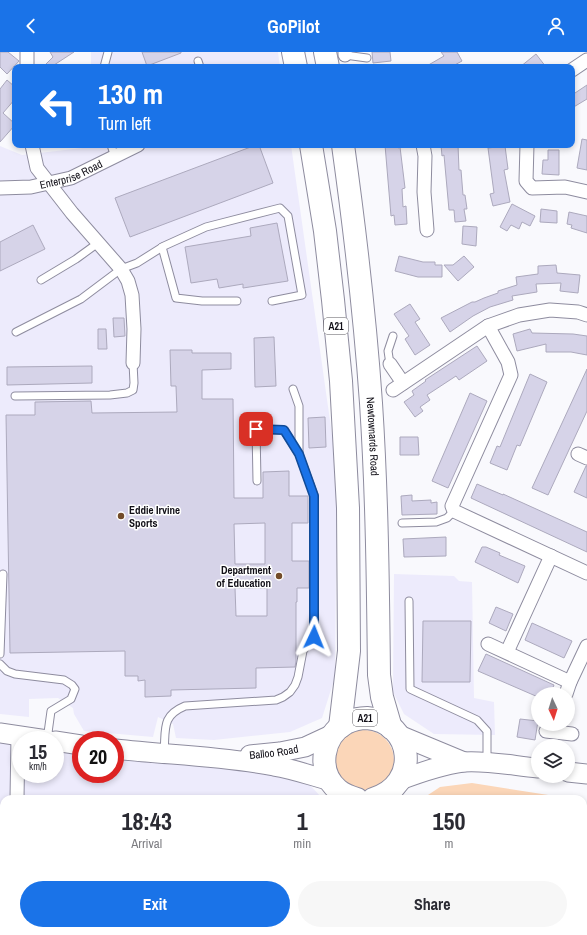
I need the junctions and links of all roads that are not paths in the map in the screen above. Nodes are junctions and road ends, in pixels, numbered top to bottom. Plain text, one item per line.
1 (28, 52) edge
2 (108, 52) edge
3 (293, 52) edge
4 (367, 58) dead end
5 (331, 60) edge
6 (587, 60) edge
7 (27, 64) edge
8 (105, 64) edge
9 (295, 64) edge
10 (575, 68) edge
11 (33, 148) edge
12 (126, 148) edge
13 (311, 148) edge
14 (343, 148) edge
15 (424, 148) edge
16 (527, 148) edge
17 (113, 151) edge
18 (50, 184) junction
19 (0, 188) edge
20 (587, 192) edge
21 (427, 230) dead end
22 (98, 243) junction
23 (162, 247) junction
24 (120, 269) junction
25 (41, 280) dead end
26 (237, 301) dead end
27 (272, 301) dead end
28 (587, 315) edge
29 (488, 326) junction
30 (16, 332) dead end
31 (393, 336) dead end
32 (133, 363) joint
33 (390, 364) joint
34 (293, 389) dead end
35 (15, 396) dead end
36 (299, 454) junction
37 (257, 481) dead end
38 (454, 511) junction
39 (402, 523) dead end
40 (551, 556) junction
41 (587, 573) edge
42 (3, 574) dead end
43 (409, 601) dead end
44 (488, 644) dead end
45 (587, 646) edge
46 (507, 652) junction
47 (0, 654) edge
48 (0, 664) edge
49 (566, 687) edge
50 (568, 687) edge
51 (337, 730) junction
52 (48, 731) edge
53 (562, 731) edge
54 (395, 732) junction
55 (9, 734) edge
56 (572, 734) dead end
57 (124, 751) edge
58 (164, 754) junction
59 (211, 757) junction
60 (464, 762) junction
61 (487, 763) junction
62 (531, 767) edge
63 (575, 773) edge
64 (587, 774) edge
65 (337, 790) edge
66 (389, 792) edge
67 (17, 795) edge
68 (346, 795) edge

1 - 7 street
2 - 8 lane
3 - 9 highway
4 - 5 lane
6 - 10 street
11 - 18 street
12 - 17 street, Enterprise Road
13 - 51 highway, A21
14 - 54 highway, Newtownards Road / A21
15 - 21 street
16 - 20 street
17 - 18 street, Enterprise Road
18 - 19 street, Enterprise Road
18 - 22 street
22 - 24 street
22 - 25 lane
23 - 24 lane
23 - 26 lane
23 - 27 lane
24 - 30 lane
24 - 32 street
28 - 29 street
29 - 33 street
29 - 38 street
31 - 33 lane
32 - 35 lane
34 - 36 lane
36 - 37 lane
36 - 58 lane
38 - 39 lane
38 - 40 street
40 - 41 street
40 - 46 street
42 - 47 lane
43 - 61 lane
44 - 46 street
45 - 50 street
46 - 49 street
48 - 52 lane
51 - 54 highway, A21
51 - 59 street, Balloo Road
51 - 65 highway, A21
53 - 56 street
54 - 60 street
54 - 66 highway, A21
55 - 67 street
57 - 58 street, Balloo Road
58 - 59 street, Balloo Road
59 - 65 street, Balloo Road
60 - 61 street
60 - 66 street
61 - 62 street
63 - 64 street
65 - 68 highway

